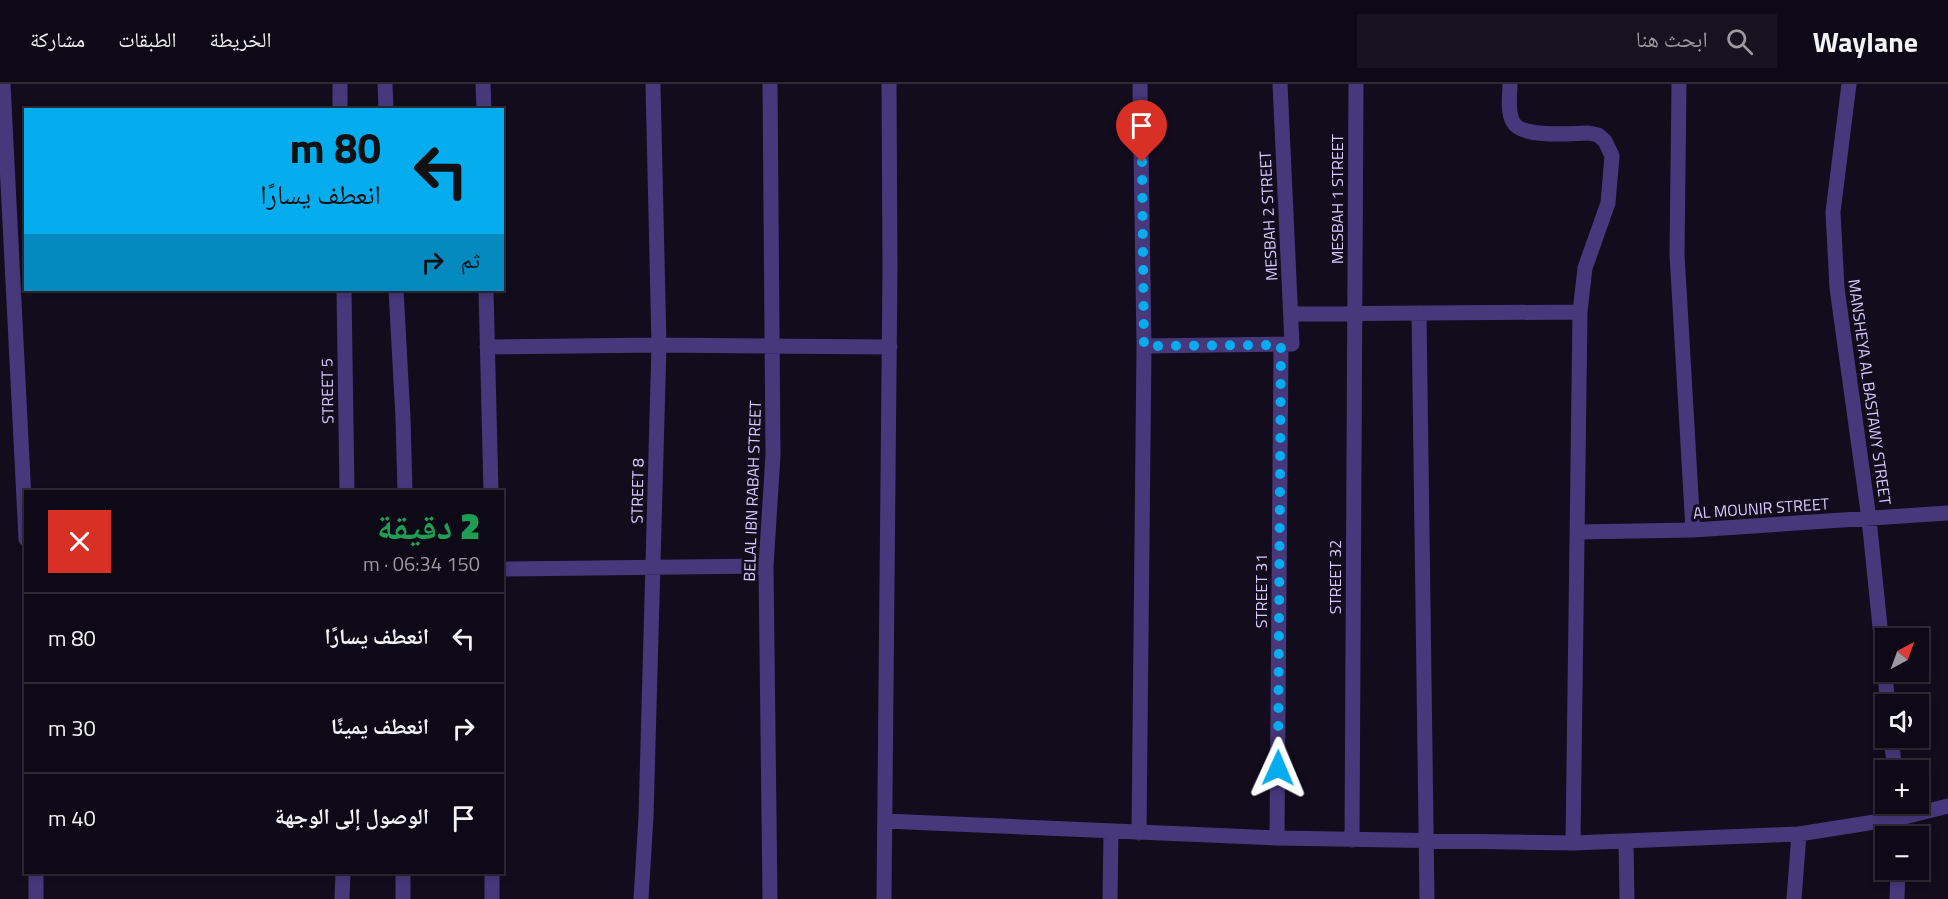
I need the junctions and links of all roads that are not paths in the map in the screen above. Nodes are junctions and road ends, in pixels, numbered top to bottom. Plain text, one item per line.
1 (3, 84) edge
2 (340, 84) edge
3 (385, 84) edge
4 (483, 84) edge
5 (653, 84) edge
6 (770, 84) edge
7 (890, 84) edge
8 (1140, 84) edge
9 (1280, 84) edge
10 (1356, 84) edge
11 (1510, 84) edge
12 (1679, 84) edge
13 (1849, 84) edge
14 (340, 108) edge
15 (386, 108) edge
16 (484, 108) edge
17 (344, 291) edge
18 (396, 291) edge
19 (486, 291) edge
20 (1580, 312) junction
21 (1355, 313) junction
22 (1419, 313) junction
23 (1291, 314) junction
24 (659, 345) junction
25 (1285, 345) junction
26 (773, 346) junction
27 (1144, 346) junction
28 (487, 347) junction
29 (890, 347) junction
30 (347, 490) edge
31 (405, 490) edge
32 (491, 490) edge
33 (24, 499) edge
34 (1948, 513) edge
35 (1869, 519) junction
36 (1693, 530) junction
37 (1577, 532) junction
38 (653, 566) junction
39 (766, 566) junction
40 (504, 569) edge
41 (1887, 694) edge
42 (1948, 806) edge
43 (1929, 808) edge
44 (1886, 814) edge
45 (885, 821) junction
46 (1111, 831) junction
47 (1138, 833) junction
48 (1799, 834) junction
49 (1277, 838) junction
50 (1352, 840) junction
51 (1426, 842) junction
52 (1626, 842) junction
53 (1573, 843) junction
54 (36, 874) edge
55 (343, 874) edge
56 (403, 874) edge
57 (492, 874) edge
58 (1898, 880) edge
59 (36, 899) edge
60 (342, 899) edge
61 (403, 899) edge
62 (492, 899) edge
63 (641, 899) edge
64 (770, 899) edge
65 (884, 899) edge
66 (1110, 899) edge
67 (1426, 899) edge
68 (1627, 899) edge
69 (1794, 899) edge
70 (1897, 899) edge

1 - 33 street
2 - 14 street
3 - 15 street
4 - 16 street
5 - 24 street, STREET 8
6 - 26 street, BELAL IBN RABAH STREET
7 - 29 street
8 - 27 street
9 - 23 street, MESBAH 2 STREET
10 - 21 street, MESBAH 1 STREET
11 - 20 street
12 - 36 street
13 - 35 street, MANSHEYA AL BASTAWY STREET
17 - 30 street, STREET 5
18 - 31 street
19 - 28 street
20 - 22 street
20 - 37 street
21 - 22 street
21 - 23 street
21 - 50 street, STREET 32
22 - 51 street
23 - 25 street, MESBAH 2 STREET
24 - 26 street
24 - 28 street
24 - 38 street, STREET 8
25 - 27 street
25 - 49 street, STREET 31
26 - 29 street
26 - 39 street, BELAL IBN RABAH STREET
27 - 47 street
28 - 32 street
29 - 45 street
34 - 35 street, AL MOUNIR STREET
35 - 36 street, AL MOUNIR STREET
35 - 41 street, MANSHEYA AL BASTAWY STREET
36 - 37 street, AL MOUNIR STREET
37 - 53 street
38 - 39 street
38 - 40 street
38 - 63 street, STREET 8
39 - 64 street, BELAL IBN RABAH STREET
42 - 43 street
44 - 48 street
45 - 46 street
45 - 65 street
46 - 47 street
46 - 66 street
47 - 49 street
48 - 52 street
48 - 69 street
49 - 50 street
50 - 51 street
51 - 53 street
51 - 67 street
52 - 53 street
52 - 68 street
54 - 59 street
55 - 60 street
56 - 61 street
57 - 62 street
58 - 70 street

